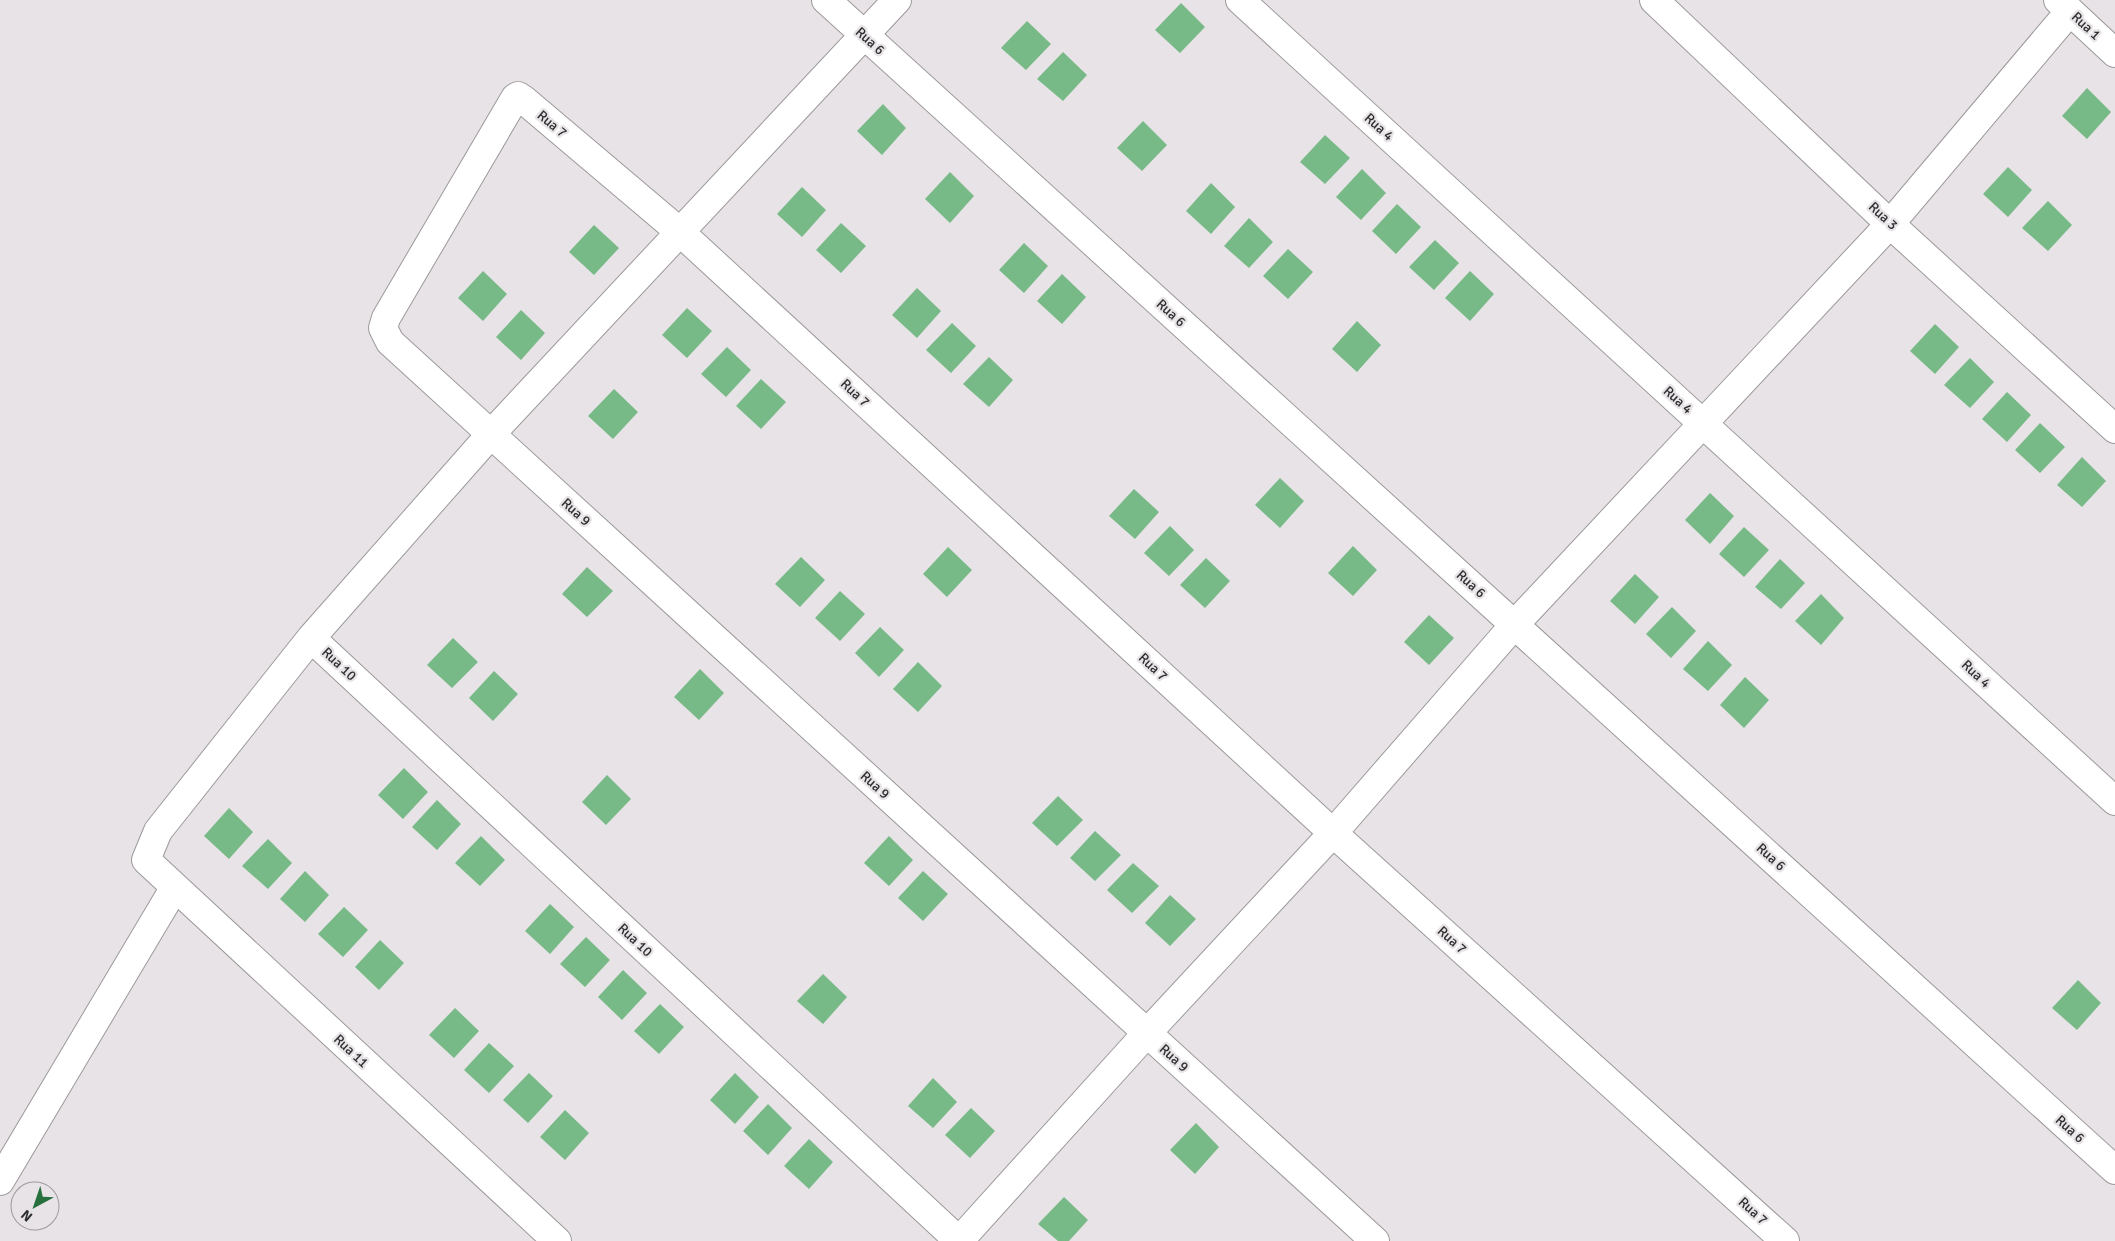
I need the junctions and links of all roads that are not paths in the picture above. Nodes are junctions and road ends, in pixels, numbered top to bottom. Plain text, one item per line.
1 (826, 0) edge
2 (897, 0) edge
3 (1240, 0) edge
4 (1654, 0) edge
5 (2064, 6) edge
6 (864, 35) junction
7 (2115, 53) edge
8 (1890, 224) junction
9 (680, 232) junction
10 (384, 323) joint
11 (1704, 424) junction
12 (2115, 429) edge
13 (491, 434) junction
14 (1515, 624) junction
15 (312, 638) junction
16 (2115, 801) edge
17 (1333, 833) junction
18 (175, 887) junction
19 (1147, 1034) junction
20 (2115, 1170) edge
21 (0, 1181) edge
22 (557, 1241) edge
23 (959, 1241) edge
24 (1375, 1241) edge
25 (1786, 1241) edge

1 - 6 street, Rua 6
2 - 6 street
3 - 11 street, Rua 4
4 - 8 street, Rua 3
5 - 7 street, Rua 1
5 - 8 street
6 - 9 street
6 - 14 street, Rua 6
8 - 11 street
8 - 12 street, Rua 3
9 - 10 street, Rua 7
9 - 13 street
9 - 17 street, Rua 7
10 - 13 street, Rua 9
11 - 14 street
11 - 16 street, Rua 4
13 - 15 street
13 - 19 street, Rua 9
14 - 17 street
14 - 20 street, Rua 6
15 - 18 street, Rua 11
15 - 23 street, Rua 10
17 - 19 street
17 - 25 street, Rua 7
18 - 21 street
18 - 22 street, Rua 11
19 - 23 street
19 - 24 street, Rua 9

